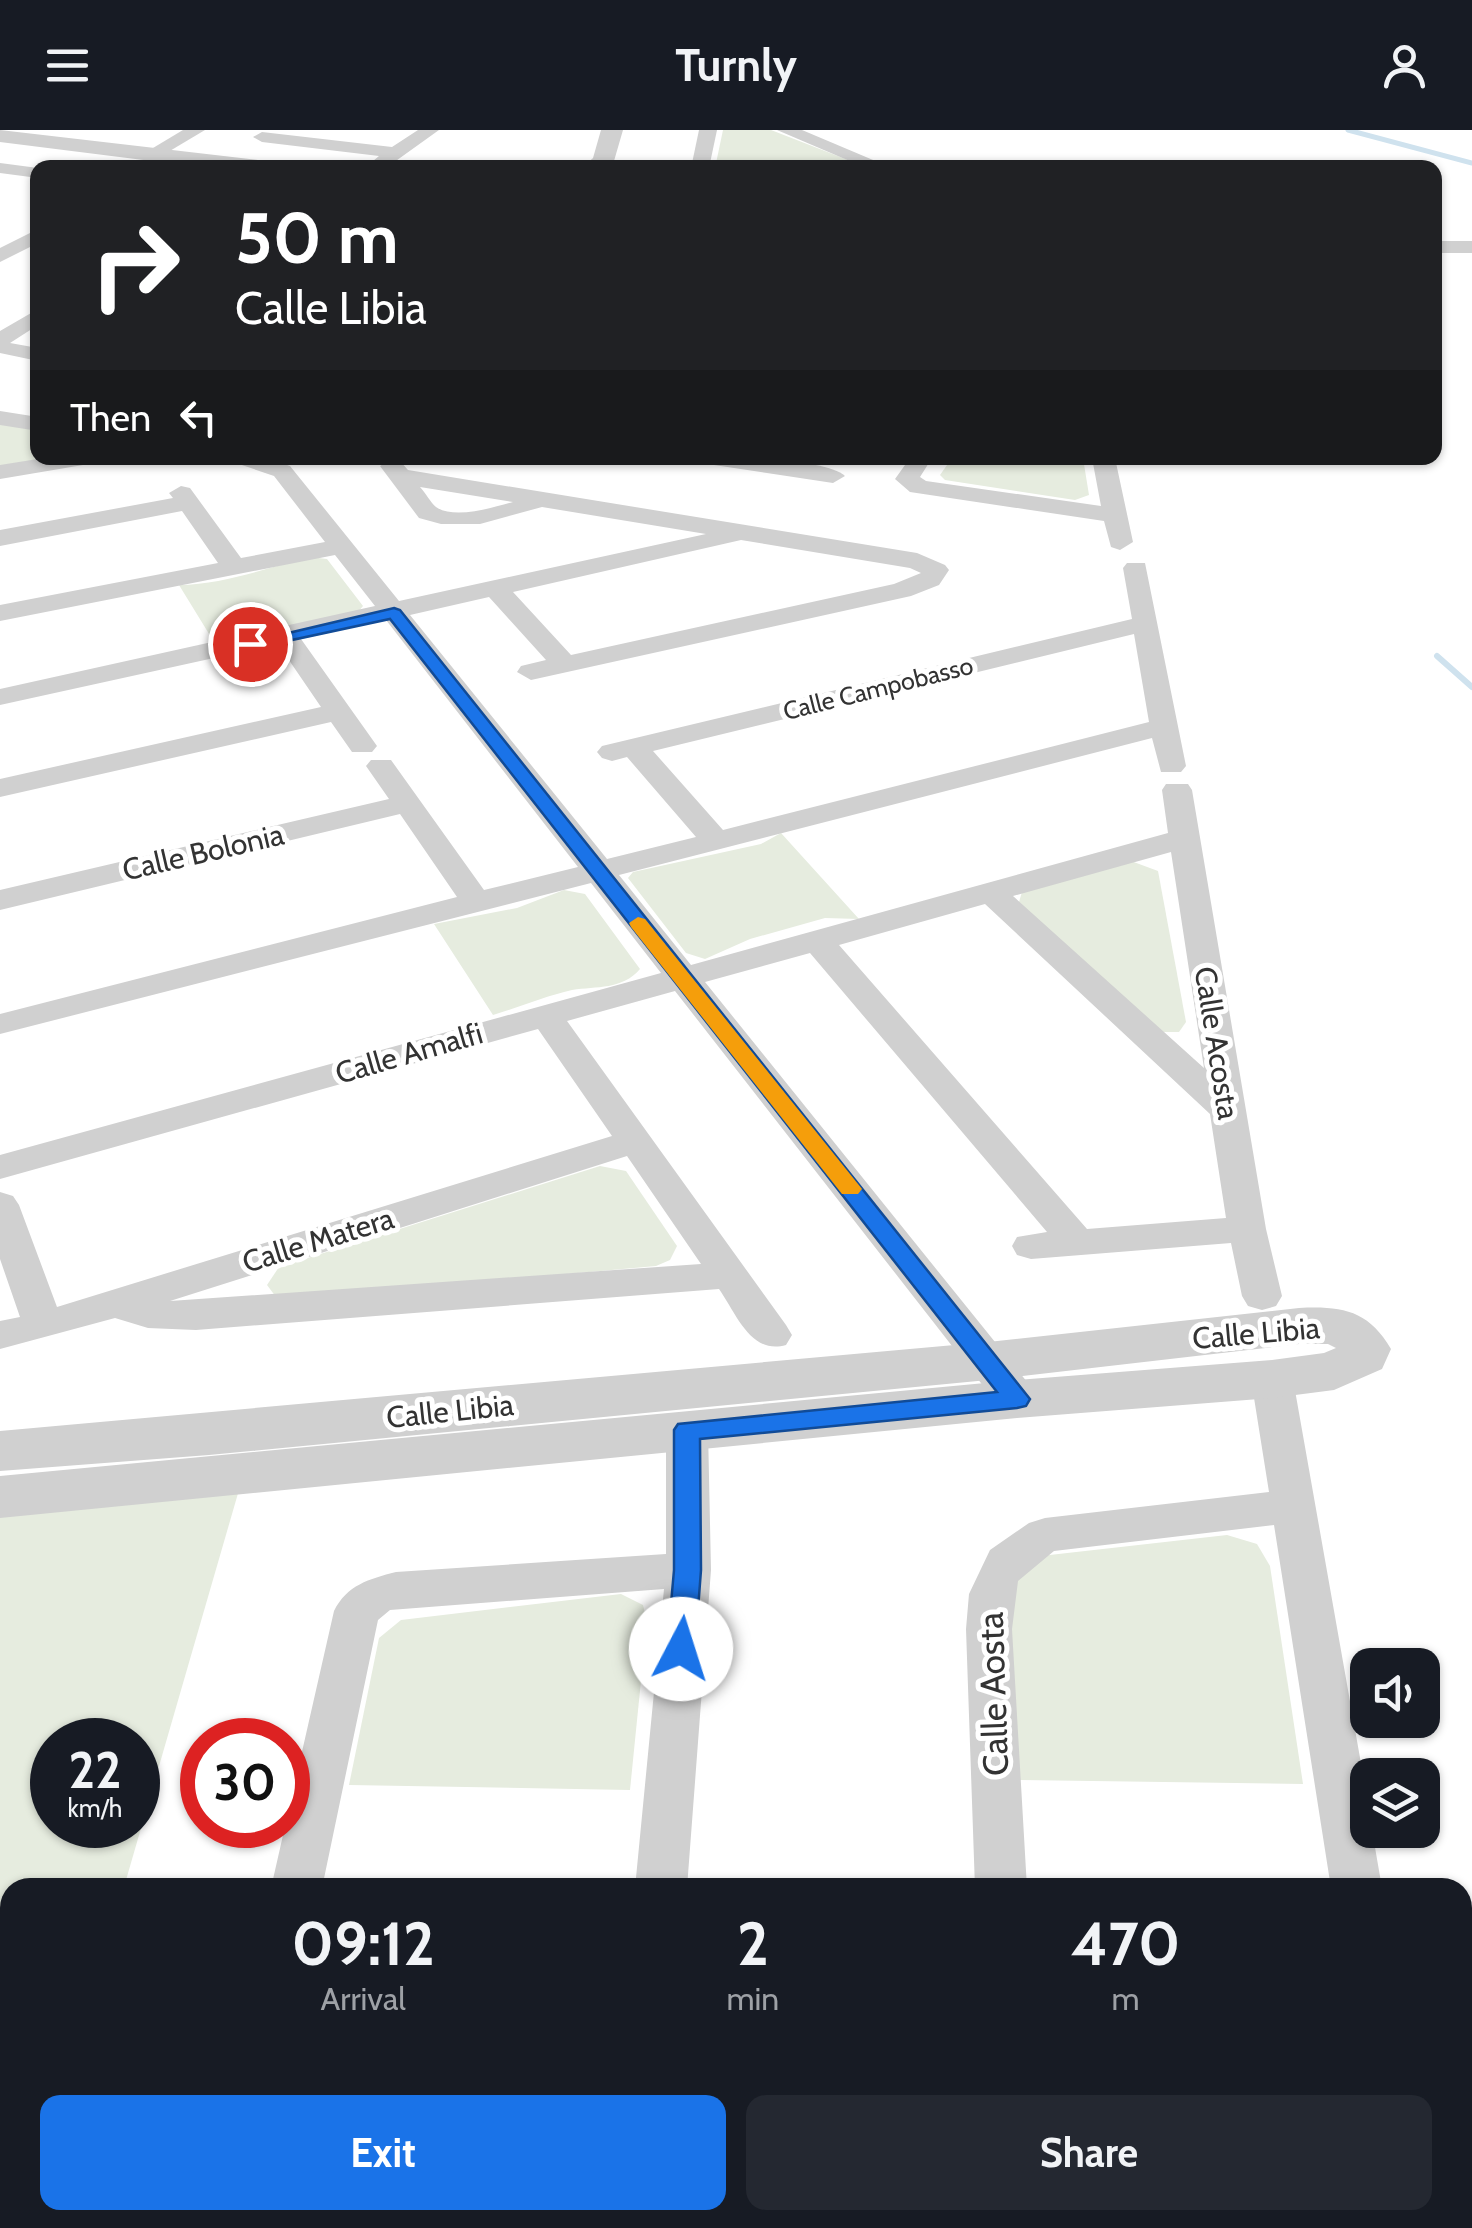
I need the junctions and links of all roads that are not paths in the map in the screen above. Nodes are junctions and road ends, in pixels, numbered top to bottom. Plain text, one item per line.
1 (196, 130) edge
2 (315, 130) edge
3 (430, 130) edge
4 (612, 130) edge
5 (708, 130) edge
6 (786, 130) edge
7 (0, 135) edge
8 (262, 137) dead end
9 (297, 140) junction
10 (396, 153) junction
11 (160, 159) edge
12 (386, 160) edge
13 (603, 160) edge
14 (702, 160) edge
15 (863, 160) edge
16 (19, 170) edge
17 (0, 180) edge
18 (30, 239) edge
19 (1442, 247) edge
20 (1472, 247) edge
21 (0, 256) edge
22 (29, 320) edge
23 (0, 344) edge
24 (30, 353) edge
25 (0, 418) edge
26 (30, 423) edge
27 (42, 465) edge
28 (272, 465) edge
29 (782, 465) edge
30 (917, 465) edge
31 (1105, 465) edge
32 (392, 466) edge
33 (0, 472) edge
34 (833, 476) dead end
35 (1114, 515) junction
36 (748, 532) junction
37 (0, 538) edge
38 (1120, 542) dead end
39 (342, 546) junction
40 (234, 567) junction
41 (1136, 568) dead end
42 (497, 590) junction
43 (394, 613) junction
44 (0, 614) edge
45 (1144, 624) junction
46 (286, 636) junction
47 (565, 665) junction
48 (531, 672) dead end
49 (0, 697) edge
50 (337, 712) junction
51 (1162, 727) junction
52 (0, 788) edge
53 (405, 804) junction
54 (1183, 838) junction
55 (714, 839) junction
56 (597, 870) junction
57 (988, 890) junction
58 (0, 900) edge
59 (475, 900) junction
60 (818, 940) junction
61 (681, 977) junction
62 (546, 1015) junction
63 (0, 1024) edge
64 (1228, 1110) junction
65 (635, 1141) junction
66 (0, 1167) edge
67 (0, 1205) edge
68 (1247, 1229) junction
69 (1076, 1241) junction
70 (1031, 1246) dead end
71 (729, 1275) junction
72 (1262, 1296) dead end
73 (115, 1304) junction
74 (44, 1326) junction
75 (0, 1335) edge
76 (772, 1335) dead end
77 (1272, 1379) junction
78 (1002, 1380) junction
79 (687, 1430) junction
80 (0, 1450) edge
81 (0, 1497) edge
82 (1291, 1506) junction
83 (688, 1570) junction
84 (298, 1878) edge
85 (662, 1878) edge
86 (1000, 1878) edge
87 (1355, 1878) edge

1 - 11 street
2 - 9 street
3 - 10 street
4 - 13 street
5 - 14 street
6 - 15 street
7 - 11 street
8 - 9 street
9 - 10 street
10 - 12 street
16 - 17 street
18 - 21 street
19 - 20 street
22 - 23 street
23 - 24 street
25 - 26 street
27 - 33 street
28 - 39 street
29 - 34 street
30 - 35 street
31 - 35 street
32 - 36 street
35 - 38 street
36 - 42 street
36 - 47 street
37 - 40 street
39 - 40 street
39 - 43 street
40 - 44 street
41 - 45 street, Calle Acosta
42 - 43 street
42 - 47 street
43 - 46 street
43 - 56 street
45 - 51 street, Calle Acosta
45 - 55 street, Calle Campobasso
46 - 49 street
46 - 50 street
47 - 48 street
50 - 52 street
50 - 53 street
51 - 54 street, Calle Acosta
51 - 55 street
53 - 58 street, Calle Bolonia
53 - 59 street
54 - 57 street, Calle Amalfi
54 - 64 street, Calle Acosta
55 - 56 street
56 - 59 street
56 - 61 street
57 - 60 street, Calle Amalfi
57 - 64 street
59 - 63 street
60 - 61 street, Calle Amalfi
60 - 69 street
61 - 62 street, Calle Amalfi
61 - 78 street
62 - 65 street
62 - 66 street, Calle Amalfi
64 - 68 street, Calle Acosta
65 - 71 street
65 - 73 street, Calle Matera
67 - 74 street
68 - 69 street
68 - 72 street, Calle Acosta
69 - 70 street
71 - 73 street
71 - 76 street
73 - 74 street, Calle Matera
74 - 75 street, Calle Matera
77 - 78 street, Calle Libia
77 - 78 street, Calle Libia
77 - 82 street
78 - 79 street, Calle Libia
78 - 80 street, Calle Libia
79 - 81 street, Calle Libia
79 - 83 street
82 - 86 street, Calle Aosta
82 - 87 street
83 - 84 street
83 - 85 street

